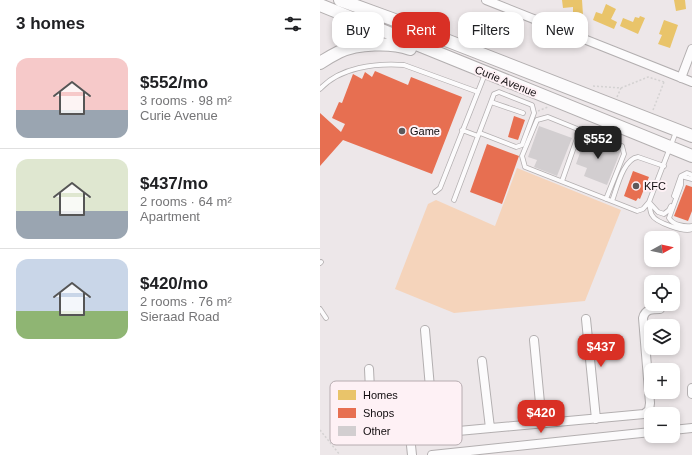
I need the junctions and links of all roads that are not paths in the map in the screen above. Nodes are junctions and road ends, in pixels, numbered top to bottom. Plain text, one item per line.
1 (340, 0) edge
2 (367, 0) edge
3 (486, 0) edge
4 (322, 6) edge
5 (392, 19) joint
6 (450, 42) edge
7 (692, 49) edge
8 (320, 63) edge
9 (486, 73) junction
10 (681, 78) junction
11 (692, 82) edge
12 (320, 89) edge
13 (478, 92) junction
14 (491, 102) junction
15 (523, 113) dead end
16 (462, 130) junction
17 (580, 130) junction
18 (677, 130) junction
19 (479, 135) junction
20 (692, 136) edge
21 (670, 148) junction
22 (692, 156) edge
23 (664, 166) junction
24 (692, 175) edge
25 (681, 176) junction
26 (692, 179) edge
27 (562, 181) junction
28 (435, 192) dead end
29 (606, 199) junction
30 (454, 200) dead end
31 (612, 201) junction
32 (649, 202) junction
33 (669, 210) junction
34 (669, 225) junction
35 (692, 226) edge
36 (692, 229) edge
37 (320, 309) edge
38 (646, 311) edge
39 (326, 318) dead end
40 (586, 319) dead end
41 (425, 330) dead end
42 (534, 340) dead end
43 (482, 361) dead end
44 (369, 369) dead end
45 (369, 381) edge
46 (429, 381) edge
47 (692, 388) edge
48 (692, 394) edge
49 (596, 419) junction
50 (542, 424) junction
51 (490, 428) junction
52 (692, 428) edge
53 (680, 429) edge
54 (462, 431) edge
55 (644, 433) edge
56 (411, 445) edge
57 (412, 455) edge
58 (432, 455) edge

1 - 5 main road, Curie Avenue
2 - 5 main road
3 - 10 street
4 - 9 main road, Curie Avenue
6 - 18 main road, Curie Avenue
7 - 10 street
8 - 9 main road
9 - 13 lane
9 - 21 main road, Curie Avenue
10 - 11 street
12 - 13 lane
13 - 16 lane
14 - 15 lane
14 - 19 lane
14 - 19 lane
16 - 19 lane
16 - 28 lane
17 - 27 lane
17 - 27 lane
17 - 29 lane
18 - 20 main road, Curie Avenue
18 - 21 lane
19 - 30 lane
21 - 22 main road, Curie Avenue
21 - 23 lane
23 - 31 lane
23 - 32 lane
24 - 25 lane
25 - 26 lane
25 - 33 lane
25 - 35 lane
27 - 29 lane
29 - 31 lane
31 - 32 lane
32 - 33 lane
32 - 34 lane
33 - 34 lane
34 - 36 lane
37 - 39 lane
38 - 49 street
40 - 49 street
41 - 46 street
42 - 50 street
43 - 51 street
44 - 45 street
47 - 48 street
49 - 50 street
50 - 51 street
51 - 54 street
52 - 53 street
55 - 58 street
56 - 57 street

